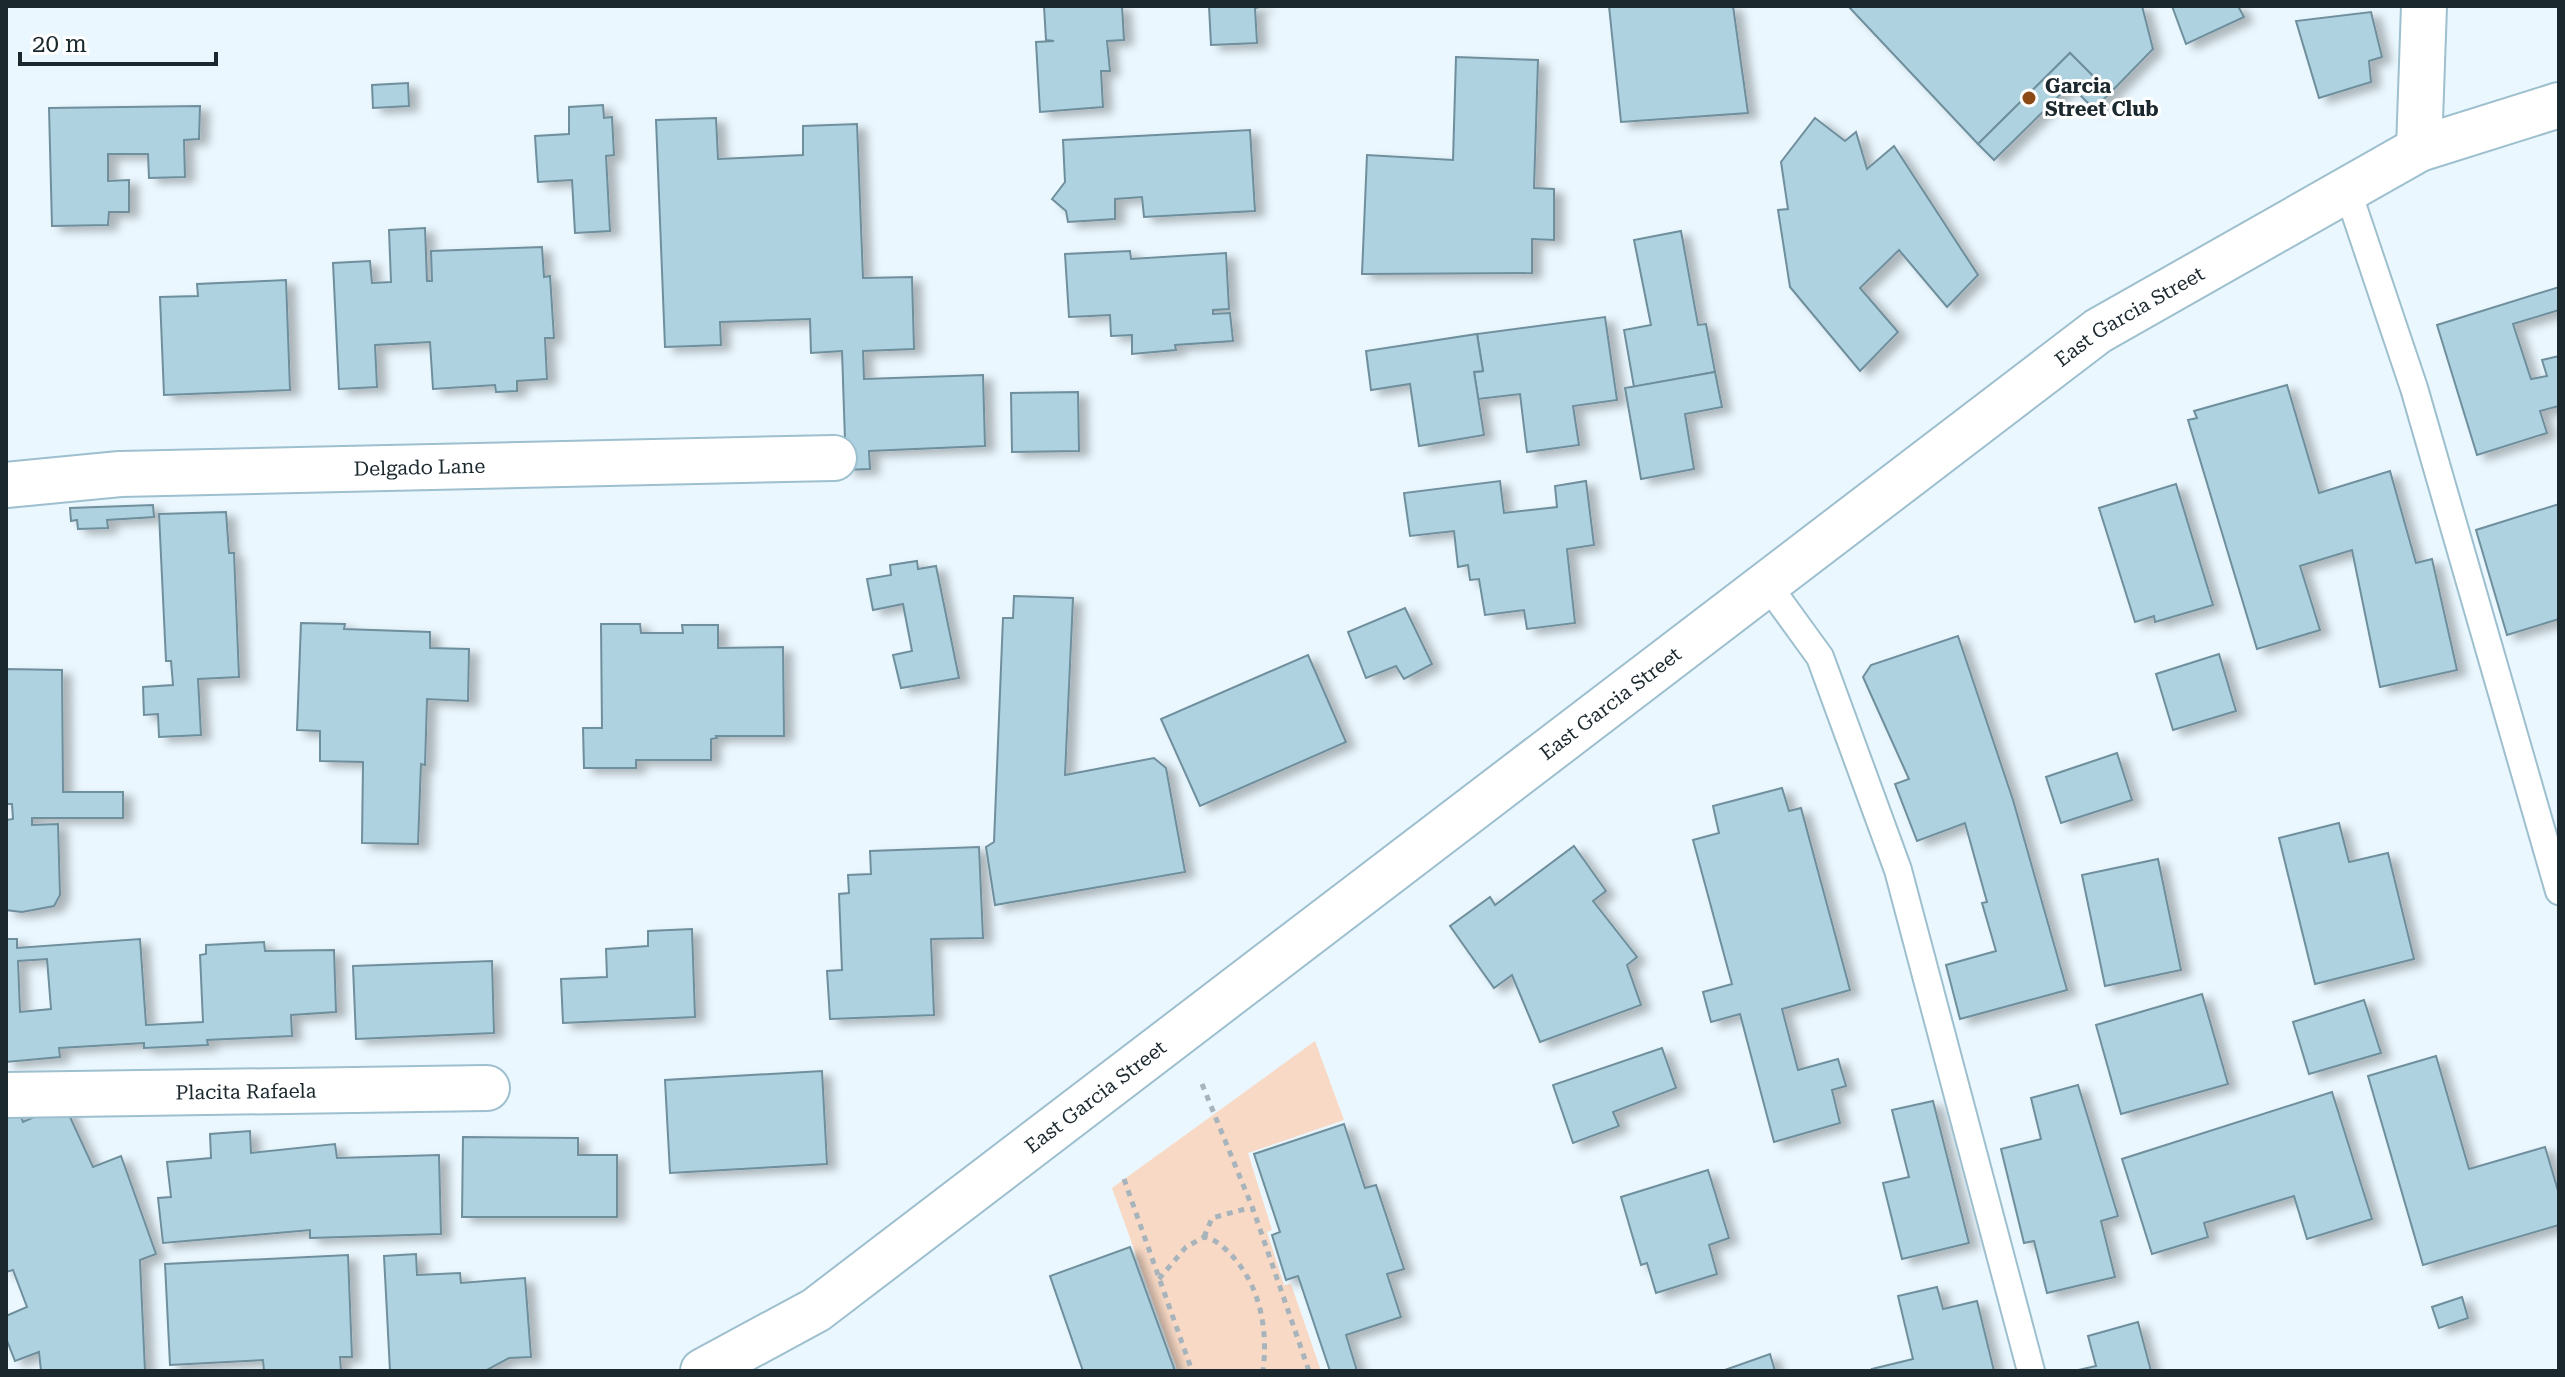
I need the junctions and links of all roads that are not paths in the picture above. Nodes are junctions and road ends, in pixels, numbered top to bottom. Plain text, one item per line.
1 (2424, 6) edge
2 (2559, 105) edge
3 (2419, 149) junction
4 (2347, 189) junction
5 (834, 458) dead end
6 (6, 485) edge
7 (1767, 584) junction
8 (2559, 891) edge
9 (487, 1088) dead end
10 (6, 1095) edge
11 (703, 1371) edge
12 (2031, 1371) edge

1 - 3 street
2 - 3 street, East Garcia Street
3 - 4 street, East Garcia Street
4 - 7 street, East Garcia Street
4 - 8 lane
5 - 6 street, Delgado Lane
7 - 11 street, East Garcia Street
7 - 12 lane
9 - 10 street, Placita Rafaela

